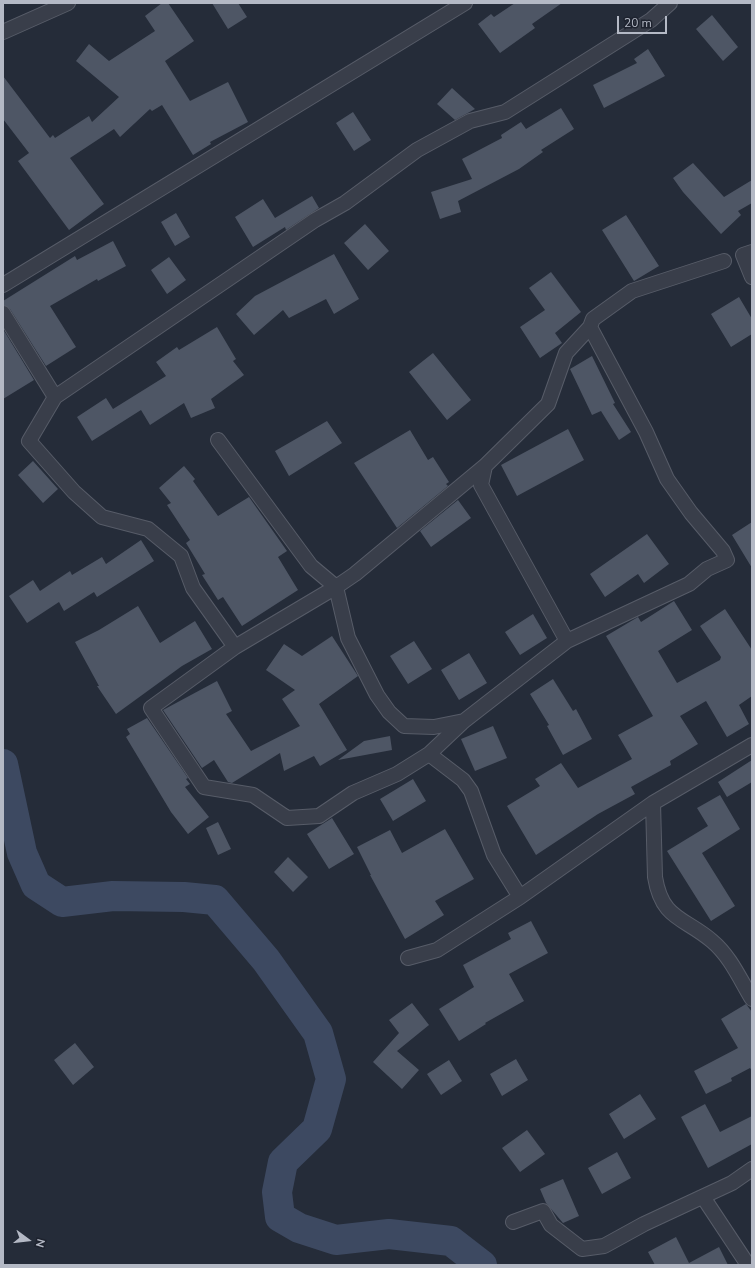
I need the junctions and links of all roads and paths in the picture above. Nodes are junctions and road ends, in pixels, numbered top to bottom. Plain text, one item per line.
1 (68, 3) edge
2 (465, 3) edge
3 (670, 3) edge
4 (3, 32) edge
5 (752, 252) edge
6 (724, 262) dead end
7 (752, 277) edge
8 (3, 285) edge
9 (3, 313) edge
10 (590, 327) junction
11 (55, 397) junction
12 (218, 440) dead end
13 (485, 466) junction
14 (336, 587) junction
15 (567, 640) junction
16 (235, 647) junction
17 (464, 721) junction
18 (752, 745) edge
19 (429, 754) junction
20 (653, 802) junction
21 (520, 897) junction
22 (408, 958) dead end
23 (750, 992) edge
24 (752, 1169) edge
25 (703, 1196) junction
26 (514, 1222) dead end
27 (748, 1265) edge

1 - 4 street
2 - 8 street
3 - 11 street
5 - 7 street
6 - 10 street
9 - 11 street
10 - 13 street
10 - 15 street
11 - 16 street
12 - 14 street
13 - 14 street
13 - 15 street
14 - 16 street
14 - 17 street
15 - 17 street
16 - 19 street
17 - 19 street
18 - 20 street
19 - 21 street
20 - 21 street
20 - 23 street
21 - 22 street
24 - 25 street
25 - 26 street
25 - 27 street

